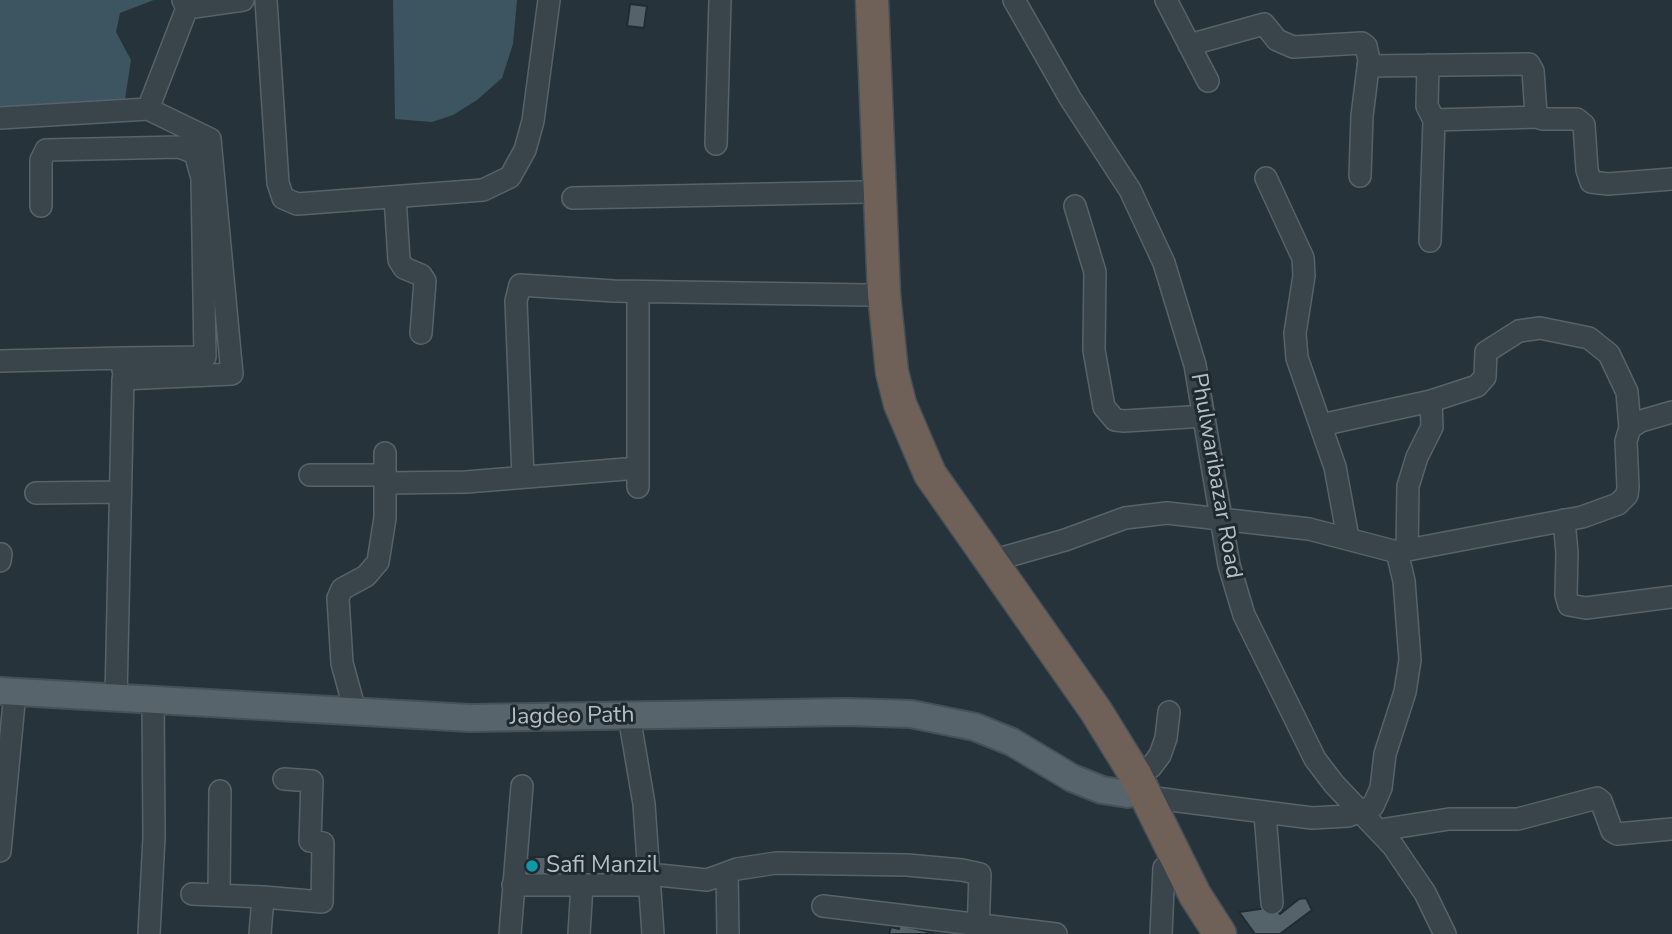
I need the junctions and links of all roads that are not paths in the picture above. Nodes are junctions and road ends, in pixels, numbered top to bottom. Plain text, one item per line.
1 (243, 0) edge
2 (266, 0) edge
3 (549, 0) edge
4 (720, 0) edge
5 (856, 0) edge
6 (872, 0) edge
7 (1014, 0) edge
8 (1166, 0) edge
9 (185, 4) edge
10 (1189, 45) junction
11 (1427, 65) junction
12 (1368, 66) junction
13 (1208, 81) dead end
14 (869, 96) junction
15 (148, 109) junction
16 (1538, 117) junction
17 (0, 118) edge
18 (1434, 120) junction
19 (716, 144) dead end
20 (1360, 176) dead end
21 (1266, 178) dead end
22 (1672, 179) edge
23 (866, 192) junction
24 (395, 197) junction
25 (573, 198) dead end
26 (41, 206) dead end
27 (1075, 206) dead end
28 (1430, 241) dead end
29 (638, 292) junction
30 (869, 295) junction
31 (421, 333) dead end
32 (0, 361) edge
33 (123, 369) junction
34 (1431, 401) junction
35 (1672, 412) edge
36 (1205, 416) junction
37 (1321, 425) junction
38 (1630, 428) junction
39 (385, 453) dead end
40 (310, 475) dead end
41 (523, 477) junction
42 (386, 479) junction
43 (119, 492) junction
44 (36, 494) dead end
45 (1222, 520) junction
46 (1564, 520) junction
47 (1348, 538) junction
48 (1402, 551) junction
49 (1, 554) edge
50 (0, 561) edge
51 (991, 561) junction
52 (1672, 597) edge
53 (1014, 606) junction
54 (8, 691) edge
55 (116, 698) junction
56 (153, 699) junction
57 (355, 711) junction
58 (1169, 712) dead end
59 (629, 716) junction
60 (284, 779) dead end
61 (522, 786) dead end
62 (1137, 789) junction
63 (220, 791) dead end
64 (1265, 813) junction
65 (1363, 813) junction
66 (1672, 829) edge
67 (1380, 830) junction
68 (0, 852) edge
69 (1164, 868) junction
70 (727, 873) junction
71 (649, 880) junction
72 (513, 885) junction
73 (582, 885) junction
74 (192, 894) dead end
75 (219, 895) junction
76 (263, 897) junction
77 (1272, 903) dead end
78 (823, 906) dead end
79 (979, 929) edge
80 (149, 934) edge
81 (260, 934) edge
82 (510, 934) edge
83 (579, 934) edge
84 (653, 934) edge
85 (728, 934) edge
86 (1056, 934) edge
87 (1161, 934) edge
88 (1201, 934) edge
89 (1220, 934) edge
90 (1445, 934) edge

1 - 9 street
2 - 24 street
3 - 24 street
4 - 19 street
5 - 14 highway
6 - 14 highway
7 - 36 street, Phulwaribazar Road
8 - 10 street
9 - 15 street
10 - 12 street
10 - 13 street
11 - 12 street
11 - 16 street
11 - 18 street
12 - 20 street
14 - 23 highway
14 - 51 highway
15 - 17 street
15 - 33 street
16 - 18 street
16 - 22 street
18 - 28 street
21 - 37 street
23 - 25 street
23 - 30 highway
24 - 31 street
26 - 33 street
27 - 36 street
29 - 30 street
29 - 41 street
29 - 41 street
30 - 53 highway
32 - 33 street
33 - 43 street
34 - 37 street
34 - 38 street
34 - 48 street
35 - 38 street
36 - 45 street, Phulwaribazar Road
37 - 47 street
38 - 46 street
39 - 42 street
40 - 42 street
41 - 42 street
42 - 57 street
43 - 44 street
43 - 55 street
45 - 47 street
45 - 51 street
45 - 65 street, Phulwaribazar Road
46 - 48 street
46 - 52 street
47 - 48 street
48 - 65 street
49 - 50 street
51 - 53 highway
53 - 62 highway
54 - 55 main road, Jagdeo Path
54 - 68 street
55 - 56 main road, Jagdeo Path
56 - 57 main road, Jagdeo Path
56 - 80 street
57 - 59 main road, Jagdeo Path
58 - 62 street
59 - 62 main road, Jagdeo Path
59 - 71 street
60 - 76 street
61 - 72 street
62 - 64 street
62 - 69 highway
62 - 89 highway
63 - 75 street
64 - 65 street
64 - 77 street
65 - 67 street, Phulwaribazar Road
66 - 67 street
67 - 90 street, Phulwaribazar Road
69 - 87 street
69 - 88 highway
70 - 71 street
70 - 79 street
70 - 85 street
71 - 73 street
71 - 84 street
72 - 73 street
72 - 82 street
73 - 83 street
74 - 75 street
75 - 76 street
76 - 81 street
78 - 79 street
79 - 86 street

